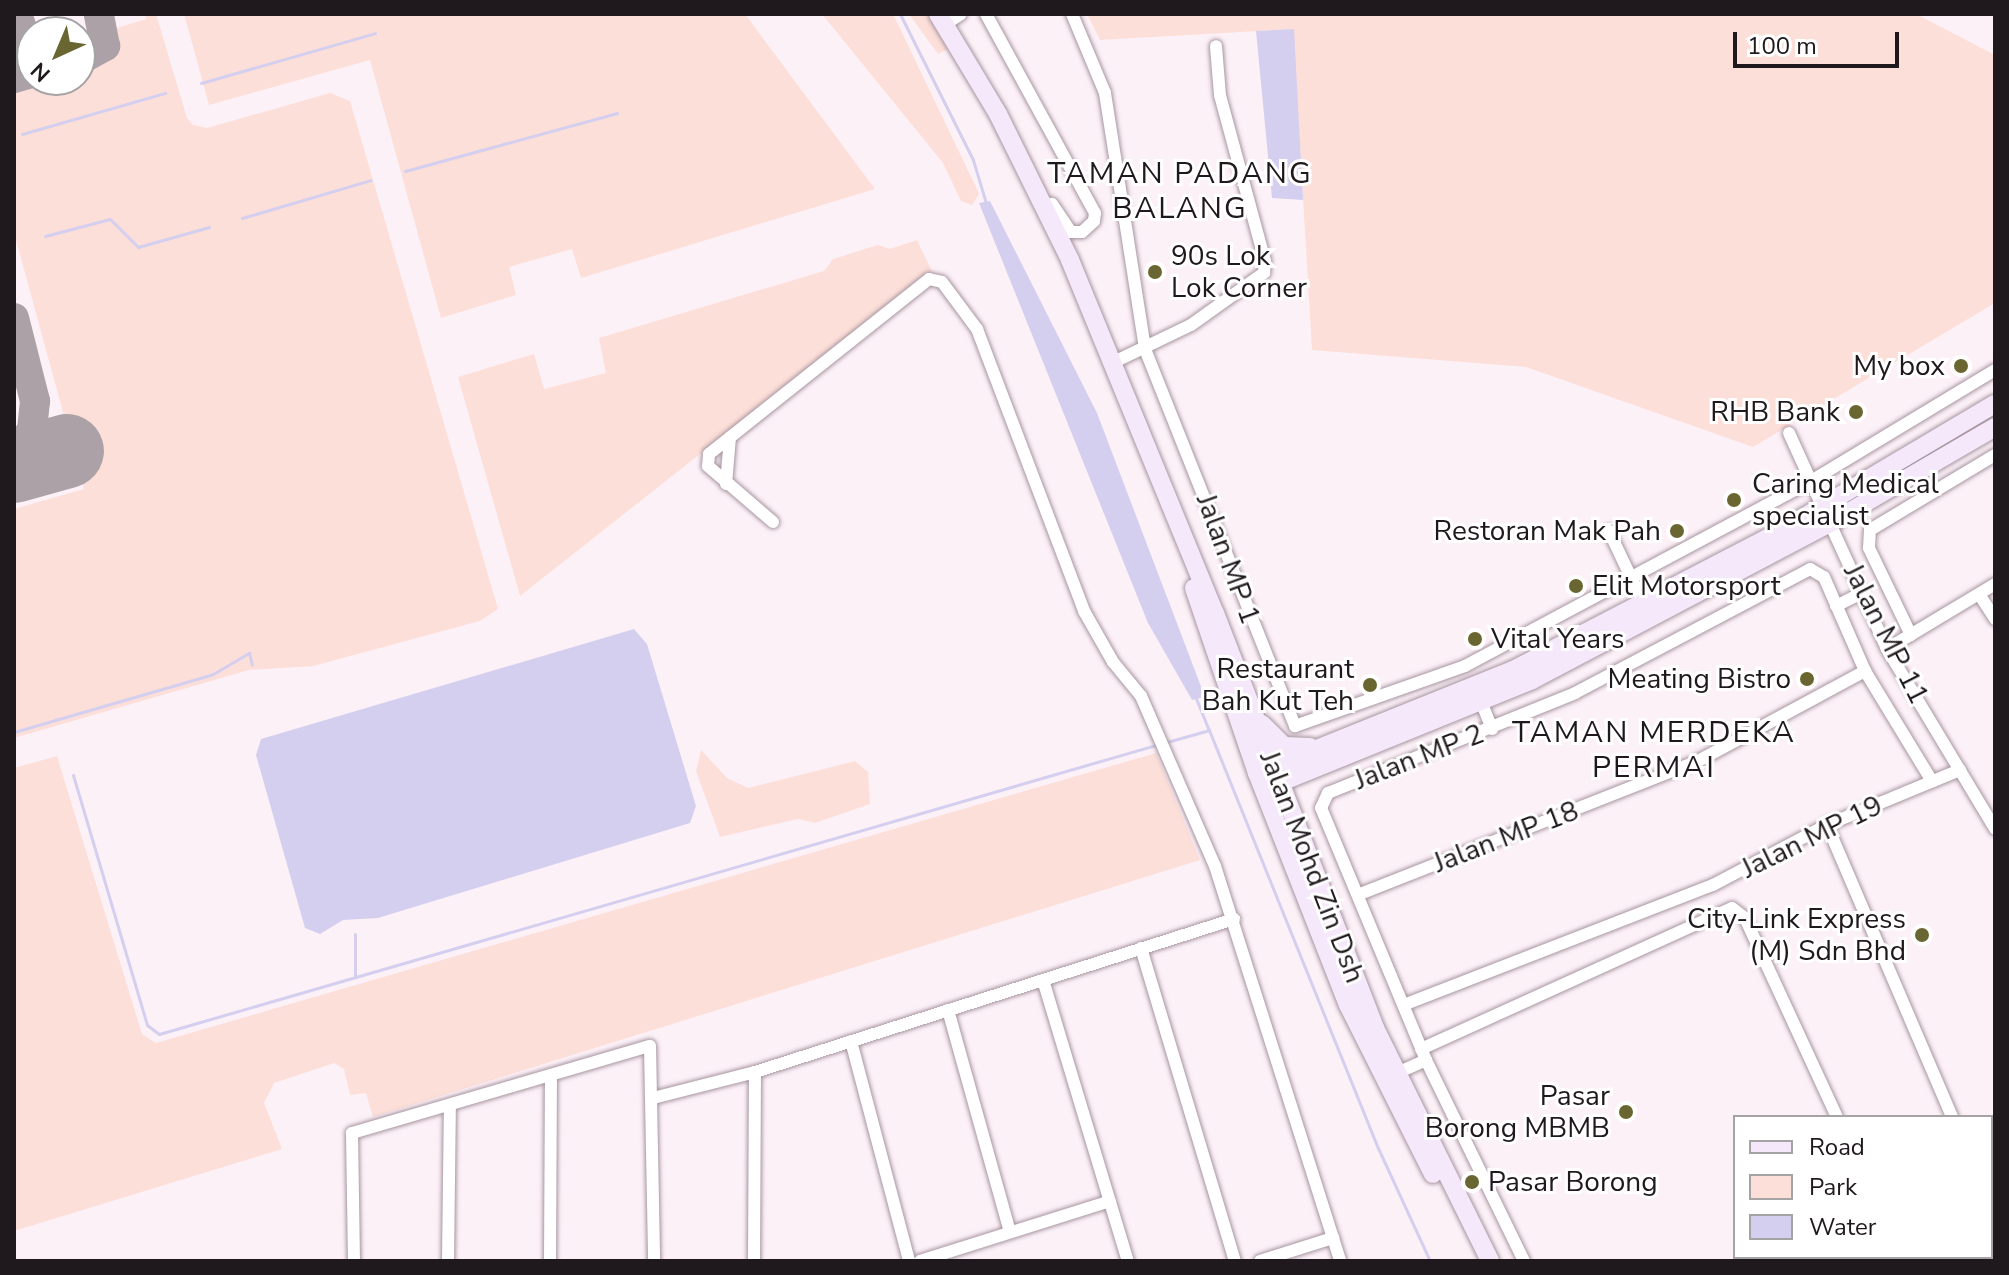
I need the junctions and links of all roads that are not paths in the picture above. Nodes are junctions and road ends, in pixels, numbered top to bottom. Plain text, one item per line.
1 (961, 14) edge
2 (986, 14) edge
3 (1072, 14) edge
4 (941, 19) edge
5 (1216, 46) dead end
6 (1022, 162) junction
7 (1145, 349) junction
8 (1114, 362) junction
9 (1995, 370) edge
10 (1995, 404) edge
11 (1995, 427) edge
12 (1789, 433) dead end
13 (730, 437) junction
14 (1995, 455) edge
15 (1811, 481) junction
16 (726, 484) junction
17 (1828, 515) junction
18 (773, 522) dead end
19 (1178, 531) junction
20 (1609, 531) dead end
21 (1631, 578) junction
22 (1995, 584) edge
23 (1861, 593) junction
24 (1979, 594) junction
25 (1643, 603) junction
26 (1836, 606) junction
27 (1995, 619) edge
28 (1911, 635) junction
29 (1887, 649) junction
30 (1865, 671) junction
31 (1482, 704) junction
32 (1252, 713) junction
33 (1492, 729) junction
34 (1318, 747) junction
35 (1332, 761) junction
36 (1960, 770) junction
37 (1269, 778) junction
38 (1932, 781) junction
39 (1294, 822) junction
40 (1827, 825) junction
41 (1995, 829) edge
42 (1360, 894) junction
43 (1234, 919) junction
44 (1141, 948) junction
45 (1043, 980) junction
46 (1406, 1004) junction
47 (948, 1010) junction
48 (851, 1041) junction
49 (1424, 1055) junction
50 (755, 1072) junction
51 (1397, 1073) junction
52 (551, 1075) junction
53 (653, 1098) junction
54 (450, 1105) junction
55 (1836, 1115) edge
56 (1951, 1115) edge
57 (1110, 1201) junction
58 (1010, 1232) junction
59 (1333, 1238) junction
60 (957, 1255) edge
61 (354, 1261) edge
62 (448, 1261) edge
63 (550, 1261) edge
64 (654, 1261) edge
65 (754, 1261) edge
66 (909, 1261) edge
67 (920, 1261) edge
68 (1128, 1261) edge
69 (1235, 1261) edge
70 (1260, 1261) edge
71 (1340, 1261) edge
72 (1477, 1261) edge
73 (1490, 1261) edge
74 (1524, 1261) edge

1 - 4 street
2 - 6 street
3 - 7 street
4 - 6 main road
5 - 7 street
6 - 8 main road
7 - 8 street
7 - 21 street, Jalan MP 1
8 - 19 main road
9 - 15 street, Jalan MP 1
10 - 17 main road
11 - 17 main road
12 - 15 street, Jalan MP 11
13 - 16 street
13 - 16 street
13 - 43 street
14 - 28 street
15 - 17 street, Jalan MP 11
15 - 21 street, Jalan MP 1
16 - 18 street
17 - 23 street, Jalan MP 11
17 - 25 main road
17 - 31 main road
19 - 32 main road, Jalan Mohd Zin Dsh
19 - 37 main road, Jalan Mohd Zin Dsh
20 - 21 street
21 - 25 street
22 - 24 street
23 - 26 street
23 - 29 street, Jalan MP 11
24 - 27 street
24 - 28 street
25 - 34 main road
26 - 30 street
26 - 33 street, Jalan MP 2
28 - 29 street
29 - 36 street, Jalan MP 11
30 - 38 street
30 - 42 street, Jalan MP 18
31 - 33 street
31 - 35 main road
32 - 34 main road
32 - 37 main road, Jalan Mohd Zin Dsh
33 - 42 street, Jalan MP 2
34 - 37 main road
35 - 37 main road
35 - 39 main road
36 - 38 street, Jalan MP 19
36 - 41 street, Jalan MP 11
37 - 39 main road, Jalan Mohd Zin Dsh
37 - 72 main road, Jalan Mohd Zin Dsh
38 - 40 street, Jalan MP 19
39 - 51 main road, Jalan Mohd Zin Dsh
40 - 46 street, Jalan MP 19
40 - 56 street
42 - 46 street
43 - 44 street
43 - 59 street
44 - 45 street
44 - 69 street
45 - 47 street
45 - 57 street
46 - 49 street
47 - 48 street
47 - 58 street
48 - 50 street
48 - 66 street
49 - 51 street
49 - 55 street
49 - 74 street
50 - 53 street
50 - 65 street
51 - 73 main road, Jalan Mohd Zin Dsh
52 - 53 street
52 - 54 street
52 - 63 street
53 - 64 street
54 - 61 street
54 - 62 street
57 - 58 street
57 - 68 street
58 - 60 street
59 - 70 street
59 - 71 street
60 - 67 street

